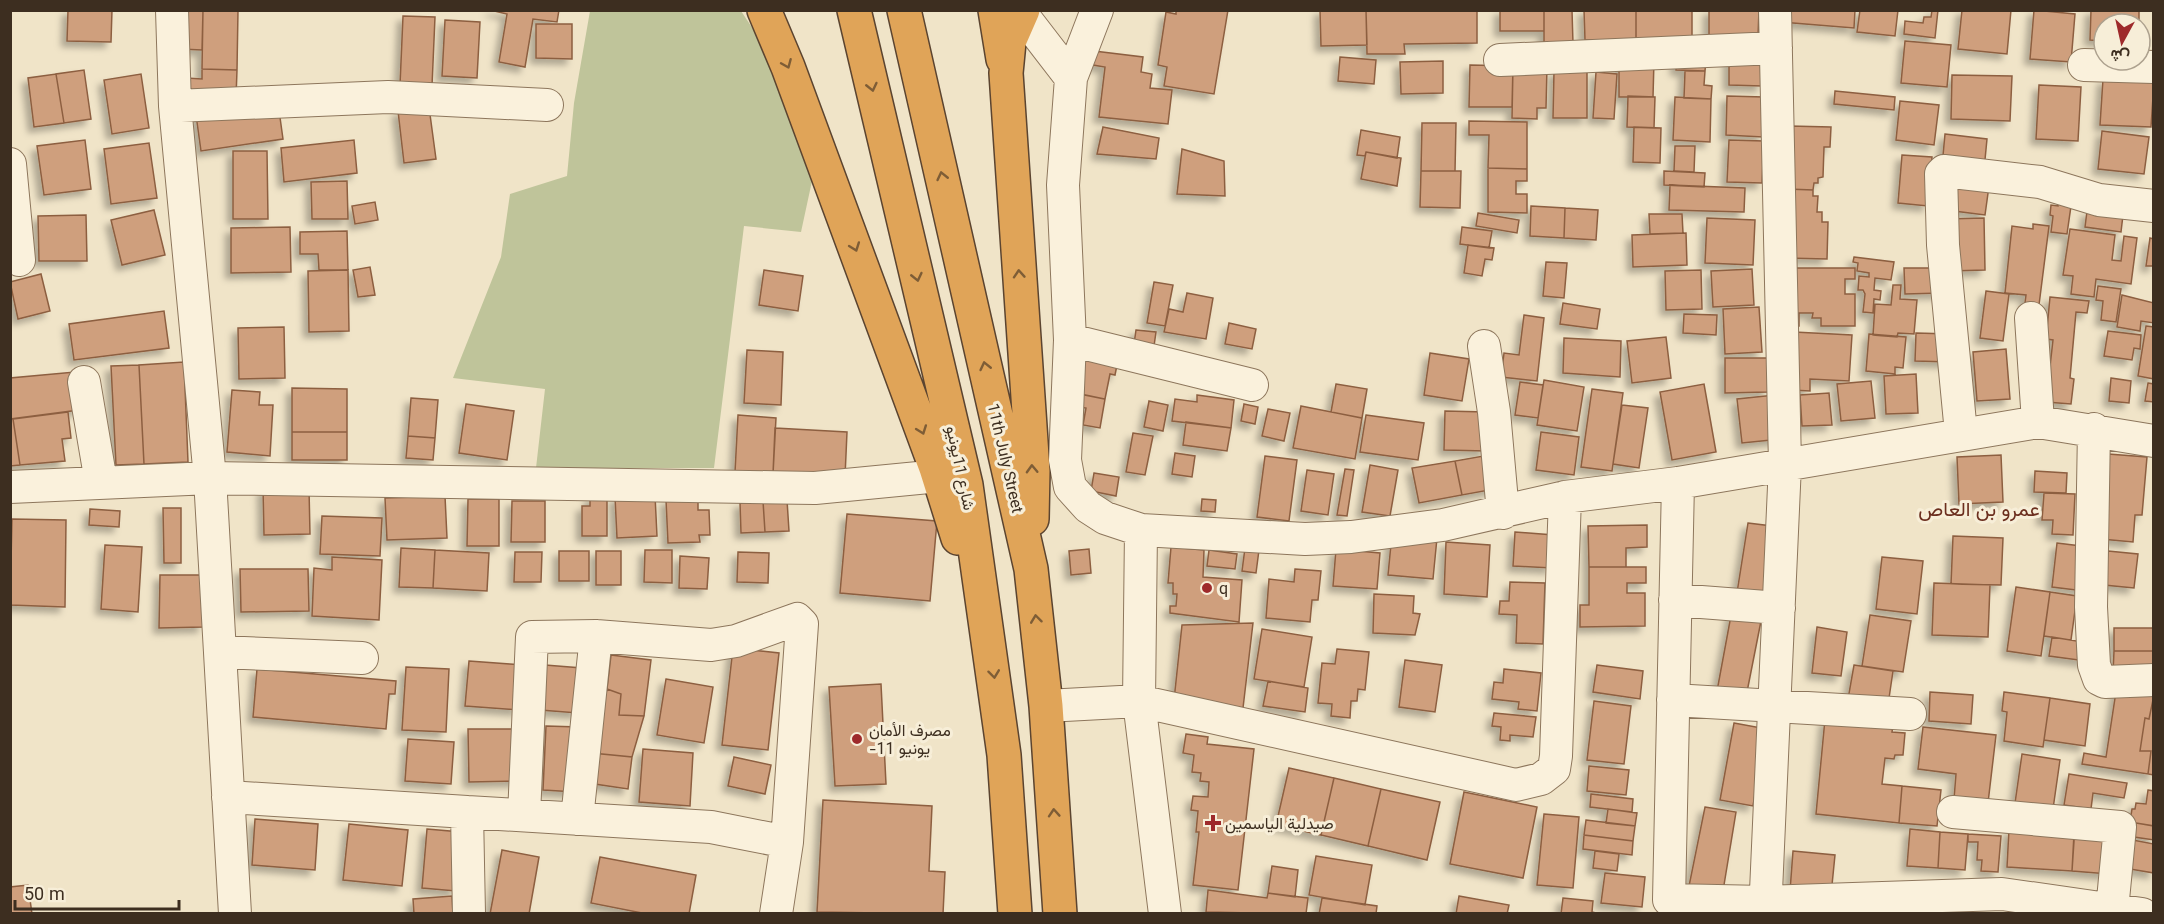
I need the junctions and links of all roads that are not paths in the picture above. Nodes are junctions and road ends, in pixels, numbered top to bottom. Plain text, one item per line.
1 (172, 10) edge
2 (1097, 10) edge
3 (1775, 10) edge
4 (765, 11) edge
5 (1013, 11) edge
6 (856, 20) edge
7 (906, 22) edge
8 (1776, 48) junction
9 (1500, 60) dead end
10 (2084, 65) dead end
11 (2154, 67) edge
12 (1071, 78) junction
13 (547, 105) dead end
14 (175, 106) junction
15 (10, 164) edge
16 (2154, 206) edge
17 (19, 260) dead end
18 (2031, 318) dead end
19 (1070, 340) junction
20 (1484, 345) dead end
21 (84, 382) dead end
22 (1252, 385) dead end
23 (2038, 422) junction
24 (2094, 429) junction
25 (1961, 433) junction
26 (2154, 441) edge
27 (1785, 464) junction
28 (939, 476) junction
29 (210, 478) junction
30 (101, 482) junction
31 (1678, 483) junction
32 (10, 487) edge
33 (1565, 497) junction
34 (1503, 513) junction
35 (1141, 530) junction
36 (1031, 569) junction
37 (1675, 600) junction
38 (1779, 608) junction
39 (988, 632) junction
40 (596, 636) junction
41 (220, 652) junction
42 (362, 658) dead end
43 (2154, 680) edge
44 (1139, 700) junction
45 (1673, 700) junction
46 (1046, 706) junction
47 (1774, 706) junction
48 (1910, 714) dead end
49 (228, 797) junction
50 (467, 812) junction
51 (1953, 812) dead end
52 (524, 815) junction
53 (577, 819) junction
54 (787, 842) junction
55 (1058, 864) junction
56 (1012, 867) junction
57 (2000, 904) edge
58 (1670, 907) edge
59 (1765, 908) edge
60 (2112, 910) junction
61 (235, 914) edge
62 (469, 914) edge
63 (776, 914) edge
64 (999, 914) edge
65 (1015, 914) edge
66 (1060, 914) edge
67 (1069, 914) edge
68 (1165, 914) edge
69 (2142, 914) edge

1 - 14 street
2 - 12 street
3 - 8 street
4 -> 28 highway
5 - 12 street
36 -> 5 highway
6 -> 39 highway, شارع 11يونيو
36 -> 7 highway, 11th July Street
8 - 9 street
8 - 27 street
10 - 11 street
12 - 19 street
13 - 14 street
14 - 29 street
15 - 17 street
16 - 25 street
18 - 23 street
19 - 22 street
19 - 35 street
20 - 34 street
21 - 30 street
23 - 24 street
23 - 25 street
24 - 26 street
24 - 43 street
25 - 27 street
27 - 31 street
27 - 38 street
28 - 29 street
28 - 39 highway
29 - 30 street
29 - 41 street
30 - 32 street
31 - 33 street
31 - 37 street
33 - 34 street
33 - 44 street
34 - 35 street
35 - 44 street
46 -> 36 highway, 11th July Street
37 - 38 street
37 - 45 street
38 - 47 street
39 -> 56 highway, شارع 11يونيو
40 - 52 street
40 - 53 street
40 - 54 street
41 - 42 street
41 - 49 street
44 - 46 street
44 - 68 street
45 - 47 street
45 - 58 street
55 -> 46 highway, 11th July Street
47 - 48 street
47 - 59 street
49 - 50 street
49 - 61 street
50 - 52 street
50 - 62 street
51 - 60 street
52 - 53 street
53 - 54 street
54 - 63 street
55 - 66 highway, 11th July Street
55 - 67 highway
56 - 64 highway
56 - 65 highway, شارع 11يونيو
57 - 59 street
57 - 60 street
58 - 59 street
60 - 69 street

